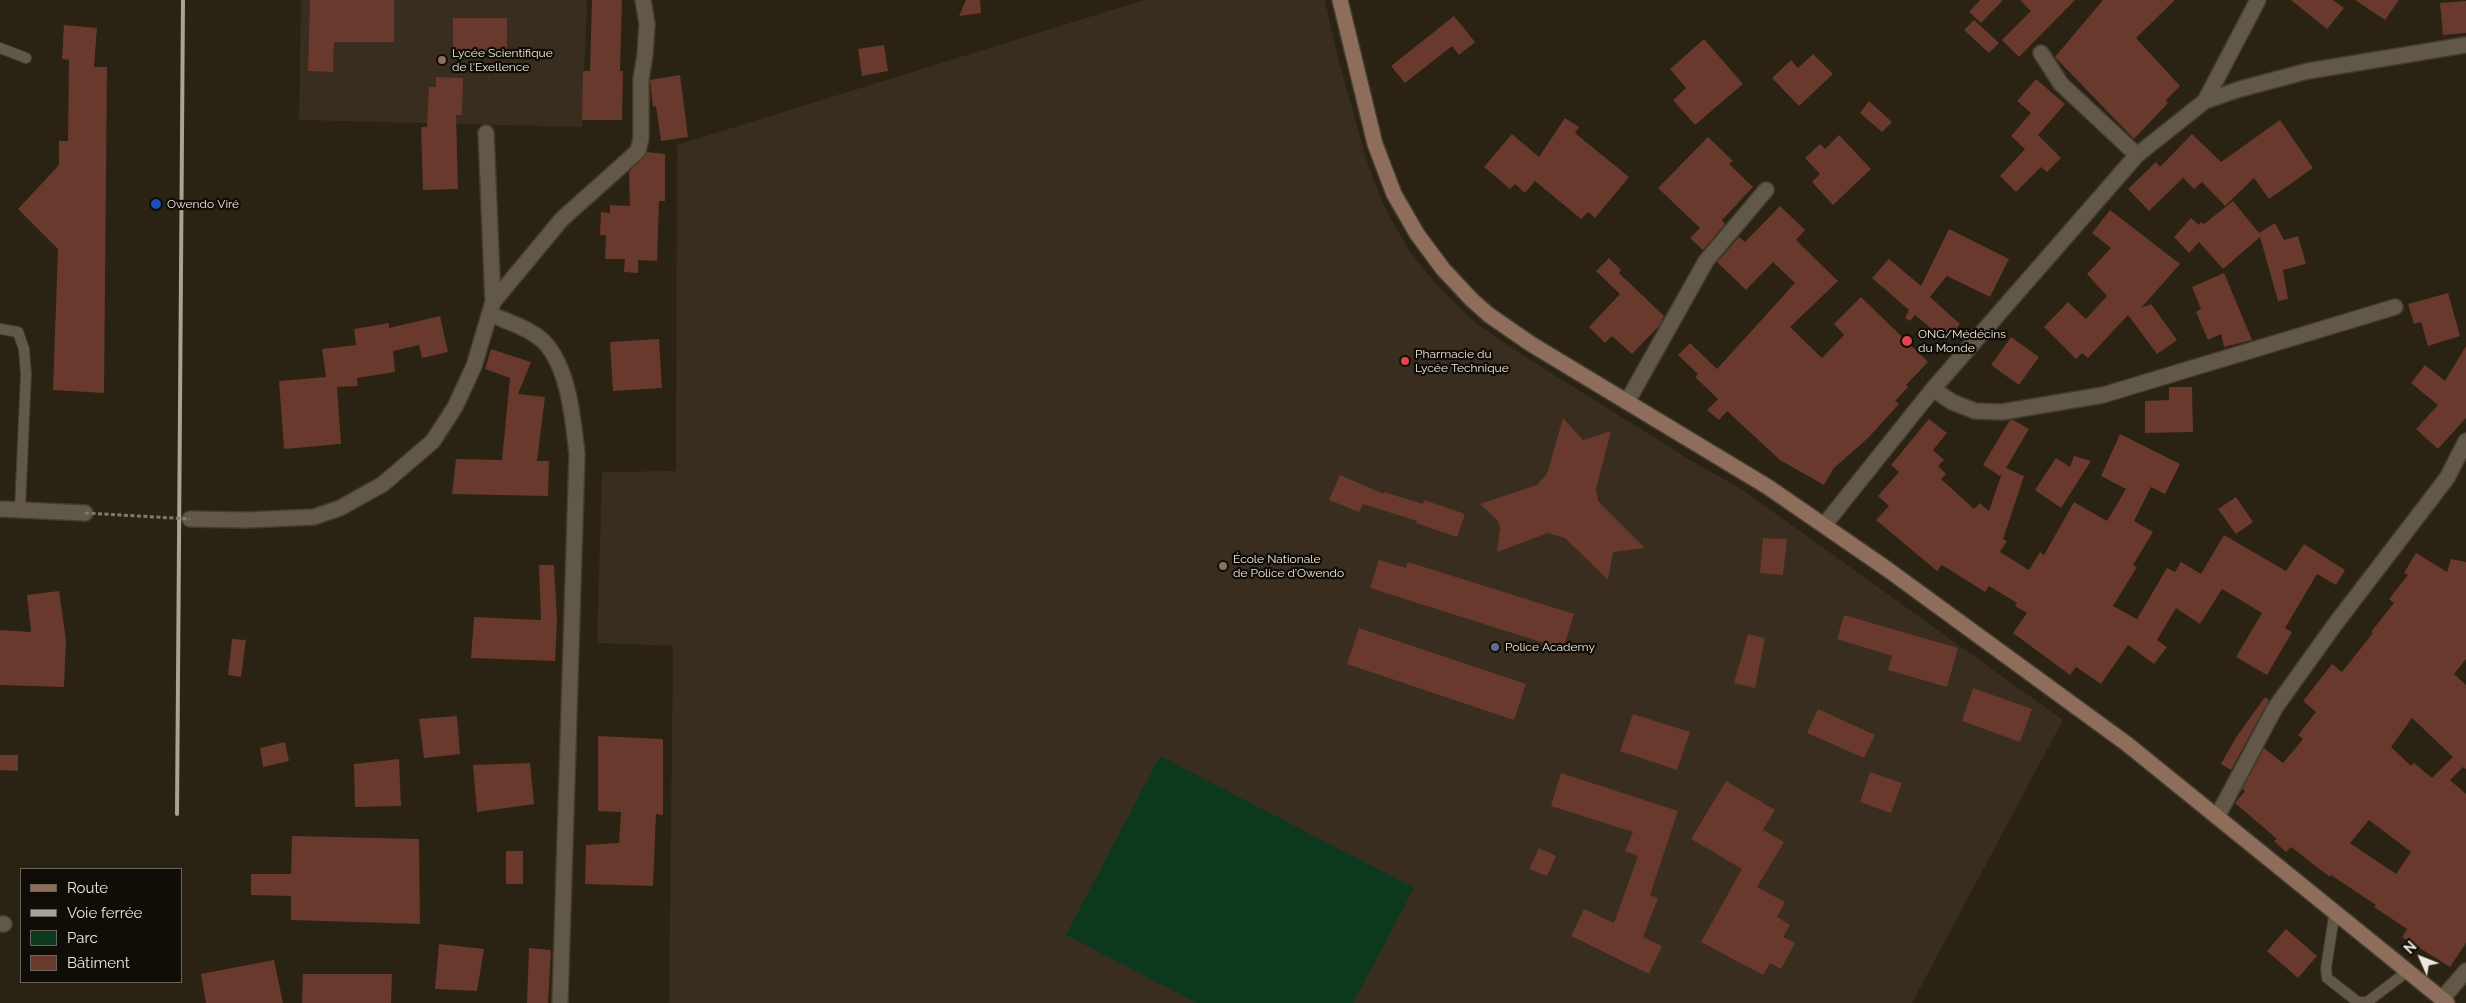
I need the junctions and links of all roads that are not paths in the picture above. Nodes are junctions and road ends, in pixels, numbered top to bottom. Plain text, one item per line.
1 (643, 0) edge
2 (1340, 0) edge
3 (2258, 0) edge
4 (2466, 45) edge
5 (0, 48) edge
6 (2042, 54) dead end
7 (26, 58) dead end
8 (2205, 102) junction
9 (486, 133) dead end
10 (2137, 155) junction
11 (1766, 190) dead end
12 (2395, 307) dead end
13 (492, 308) junction
14 (0, 330) edge
15 (1933, 389) junction
16 (1627, 402) junction
17 (2466, 441) edge
18 (0, 509) edge
19 (20, 509) junction
20 (85, 513) road end
21 (190, 519) road end
22 (1825, 524) junction
23 (2217, 817) junction
24 (2335, 910) junction
25 (2408, 971) junction
26 (2466, 971) edge
27 (2444, 1001) edge
28 (560, 1003) edge

1 - 13 street
2 - 16 street
3 - 8 street
4 - 8 street
5 - 7 lane
6 - 10 street
8 - 10 street
9 - 13 street
10 - 15 street
11 - 16 street
12 - 15 street
13 - 21 street
13 - 28 street
14 - 19 lane
15 - 22 street
16 - 22 street
17 - 23 street
18 - 19 street
19 - 20 street
22 - 23 street
23 - 24 street
24 - 25 street
24 - 25 lane
25 - 27 street
26 - 27 street

